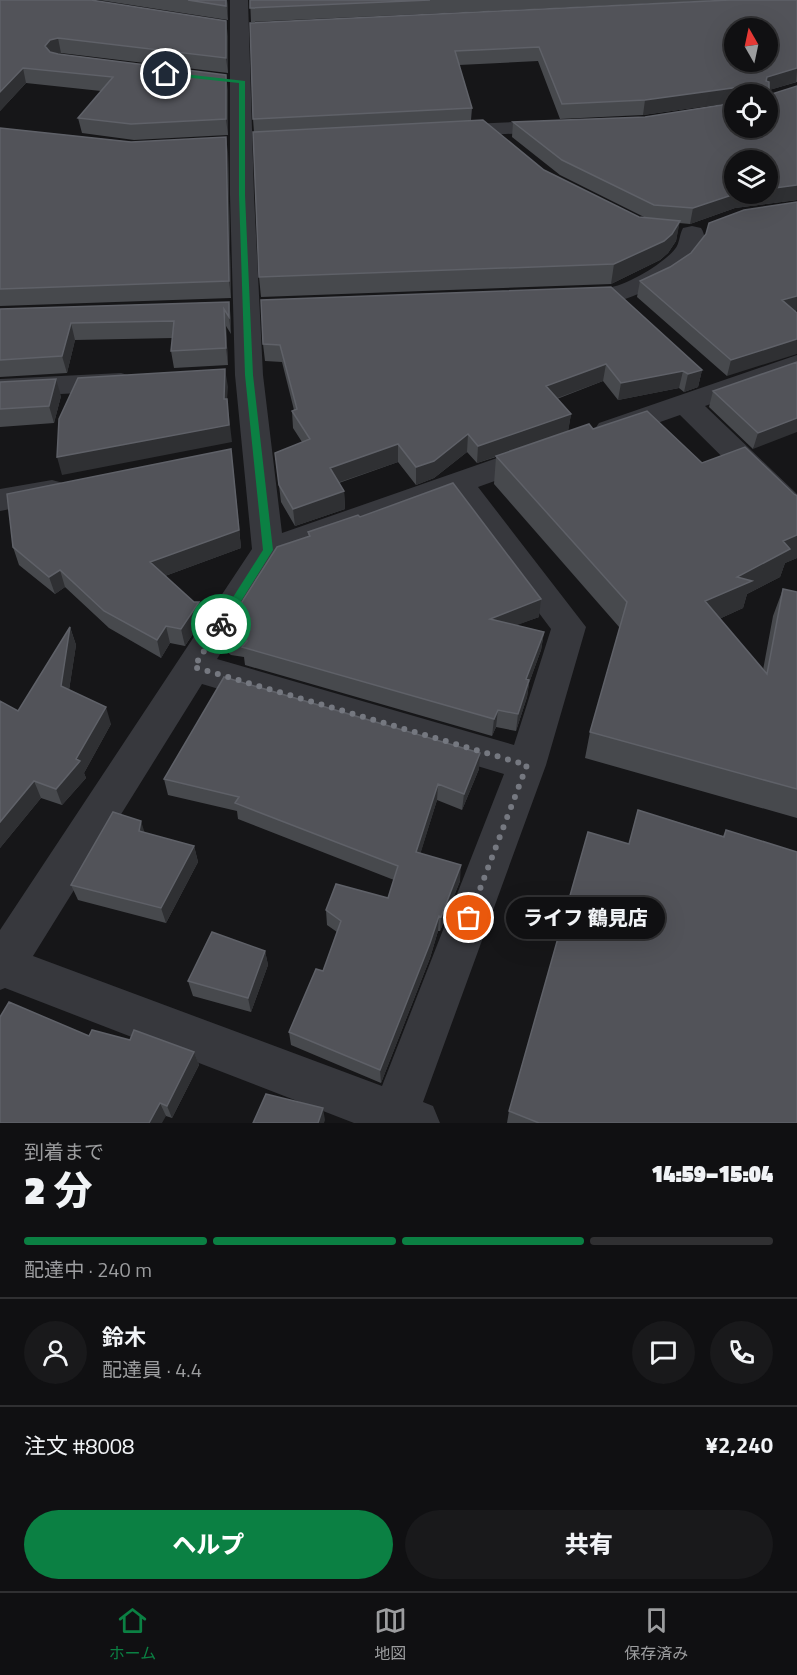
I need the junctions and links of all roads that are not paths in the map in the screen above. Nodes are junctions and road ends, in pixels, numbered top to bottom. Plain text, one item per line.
1 (239, 21) edge
2 (573, 126) edge
3 (492, 129) junction
4 (434, 132) edge
5 (511, 150) edge
6 (666, 233) edge
7 (555, 296) edge
8 (797, 364) edge
9 (148, 380) edge
10 (0, 388) edge
11 (684, 403) junction
12 (458, 483) junction
13 (81, 486) edge
14 (0, 500) edge
15 (792, 500) edge
16 (268, 550) junction
17 (194, 667) junction
18 (527, 765) junction
19 (5, 950) edge
20 (401, 1120) edge

1 - 16 street
2 - 3 street
3 - 4 street
3 - 5 street
6 - 7 street
8 - 11 street
9 - 10 street
11 - 12 street
11 - 15 street
12 - 16 street
12 - 18 street
13 - 14 street
16 - 17 street
17 - 18 street
17 - 19 street
18 - 20 street
19 - 20 street

